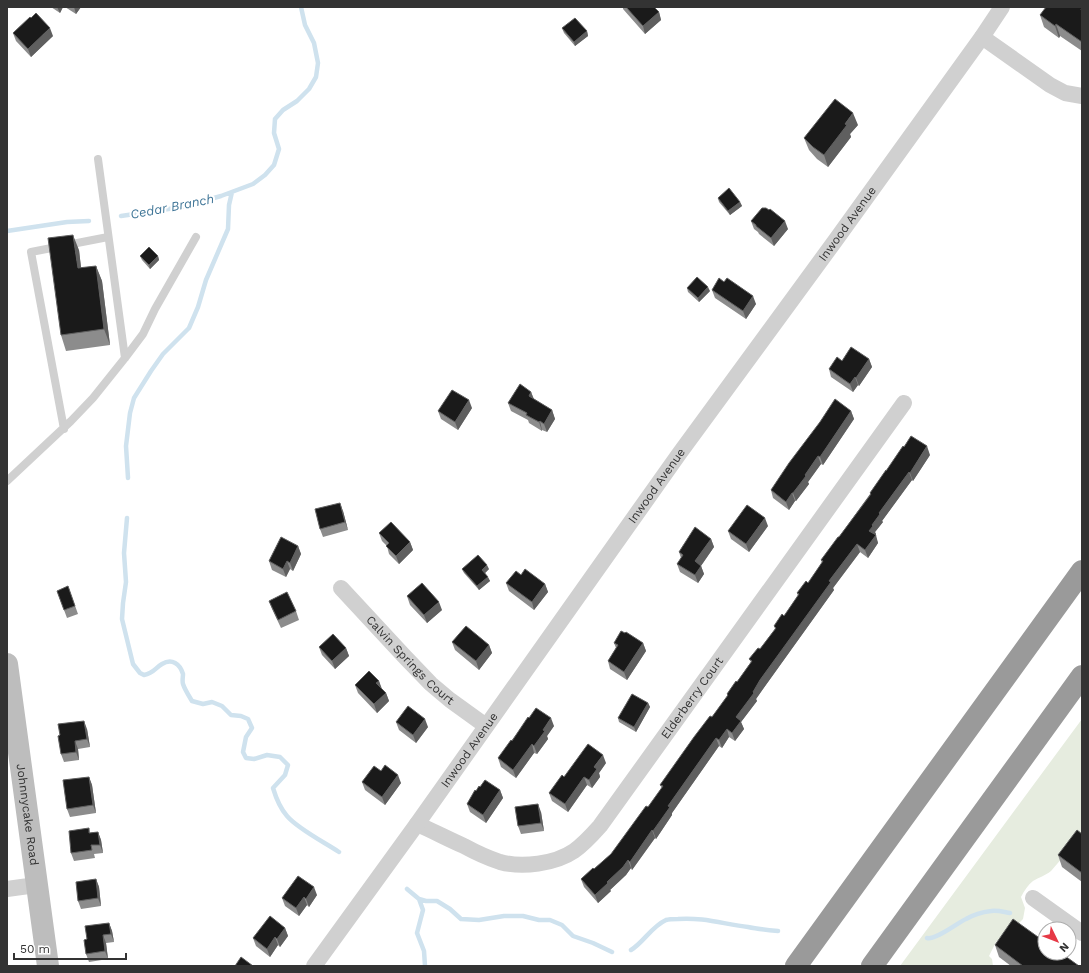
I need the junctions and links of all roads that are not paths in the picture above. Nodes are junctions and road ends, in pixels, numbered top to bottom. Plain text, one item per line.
1 (1002, 7) edge
2 (982, 37) junction
3 (1082, 96) edge
4 (98, 159) dead end
5 (108, 237) junction
6 (196, 237) dead end
7 (125, 358) junction
8 (904, 403) dead end
9 (64, 429) junction
10 (7, 481) edge
11 (1082, 571) edge
12 (341, 588) dead end
13 (7, 664) edge
14 (1082, 676) edge
15 (9, 695) edge
16 (486, 726) junction
17 (417, 824) junction
18 (36, 885) junction
19 (7, 889) edge
20 (1033, 898) dead end
21 (1082, 933) edge
22 (48, 966) edge
23 (314, 966) edge
24 (796, 966) edge
25 (872, 966) edge

1 - 2 street, Inwood Avenue
2 - 3 street
2 - 16 street, Inwood Avenue
4 - 5 lane
5 - 7 lane
5 - 9 lane
6 - 7 lane
7 - 9 lane
8 - 17 street, Elderberry Court
9 - 10 lane
11 - 24 highway
12 - 16 street, Calvin Springs Court
13 - 15 street, Johnnycake Road
14 - 25 highway
15 - 18 street, Johnnycake Road
16 - 17 street, Inwood Avenue
17 - 23 street, Inwood Avenue
18 - 19 street
18 - 22 street, Johnnycake Road
20 - 21 street

